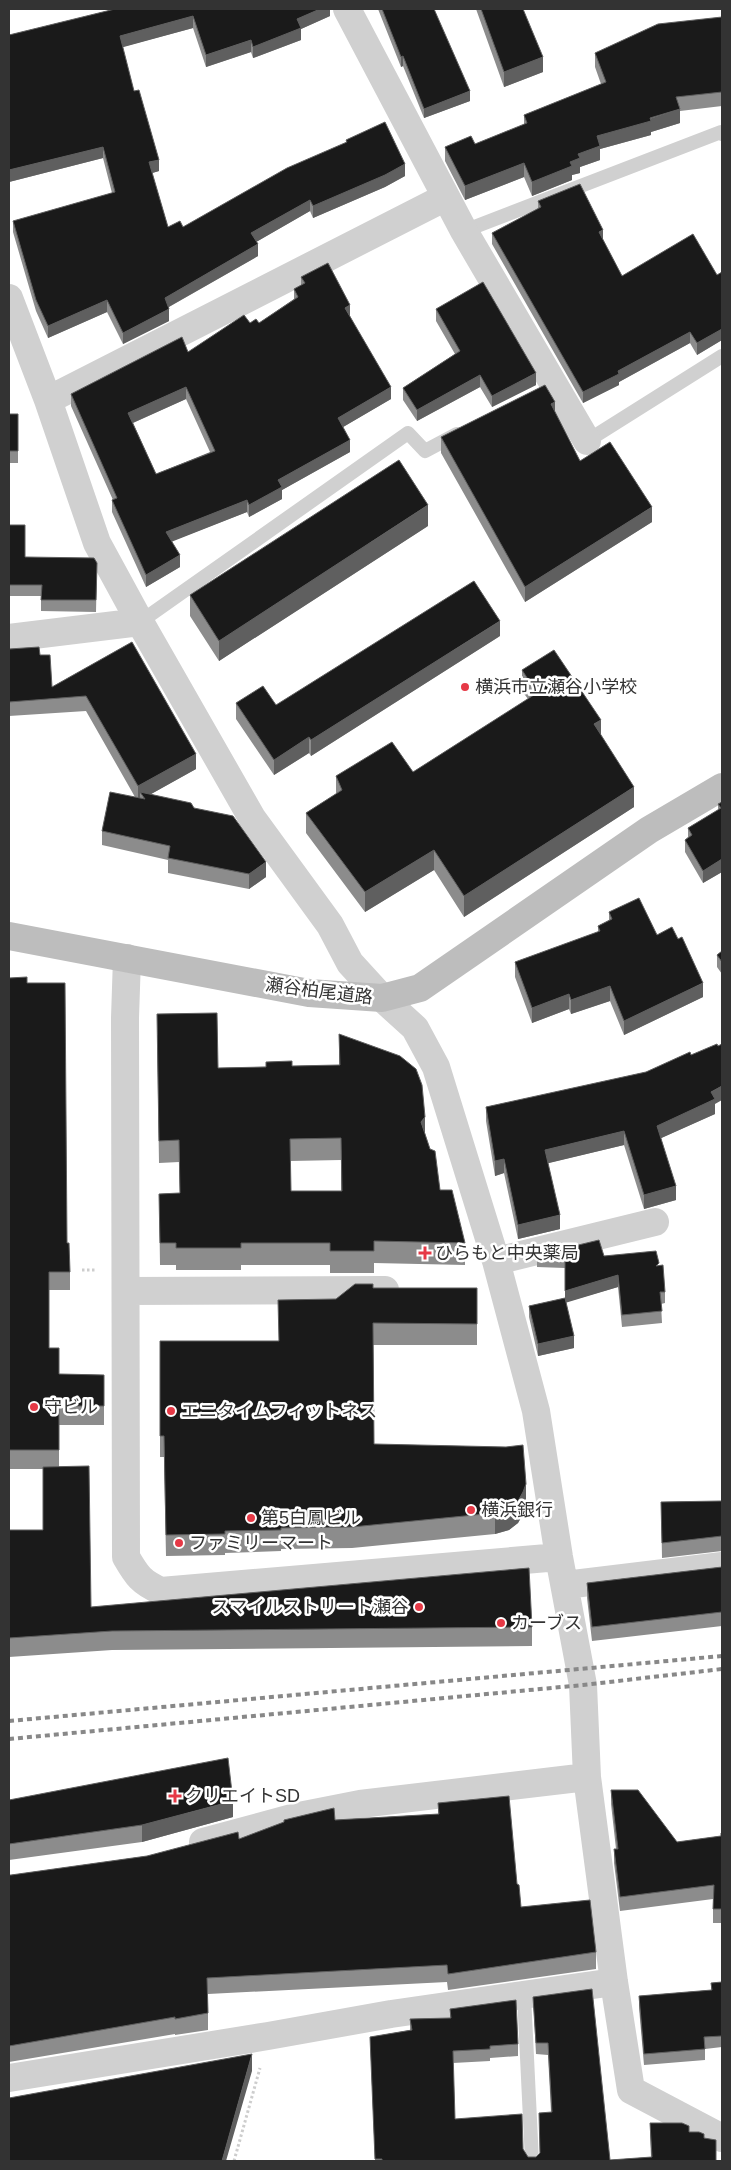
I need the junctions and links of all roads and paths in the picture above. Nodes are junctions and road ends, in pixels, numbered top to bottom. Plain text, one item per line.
1 (347, 9) edge
2 (722, 133) edge
3 (446, 197) junction
4 (464, 231) junction
5 (9, 298) edge
6 (722, 356) edge
7 (48, 400) junction
8 (467, 429) edge
9 (587, 441) joint
10 (140, 622) junction
11 (9, 638) edge
12 (722, 787) edge
13 (9, 936) edge
14 (127, 958) junction
15 (382, 998) junction
16 (655, 1222) dead end
17 (496, 1261) junction
18 (414, 1290) edge
19 (127, 1291) junction
20 (559, 1557) junction
21 (722, 1566) edge
22 (565, 1585) junction
23 (586, 1777) junction
24 (182, 1848) edge
25 (614, 1982) junction
26 (524, 1995) junction
27 (268, 2036) junction
28 (9, 2078) edge
29 (722, 2138) edge
30 (234, 2161) edge
31 (532, 2161) edge

1 - 3 street
2 - 4 lane
3 - 4 street
3 - 7 street
4 - 9 street
5 - 7 street
6 - 9 lane
7 - 10 street
8 - 10 lane
10 - 11 street
10 - 15 street
12 - 15 main road, 瀬谷柏尾道路
13 - 14 main road, 瀬谷柏尾道路
14 - 15 main road, 瀬谷柏尾道路
14 - 19 street
15 - 17 street
16 - 17 street
17 - 20 street
18 - 19 street
19 - 20 street
20 - 22 street
21 - 22 street
22 - 23 street
23 - 24 street
23 - 25 street
25 - 26 street
25 - 29 street
26 - 27 street
26 - 31 lane
27 - 28 street
27 - 30 path

